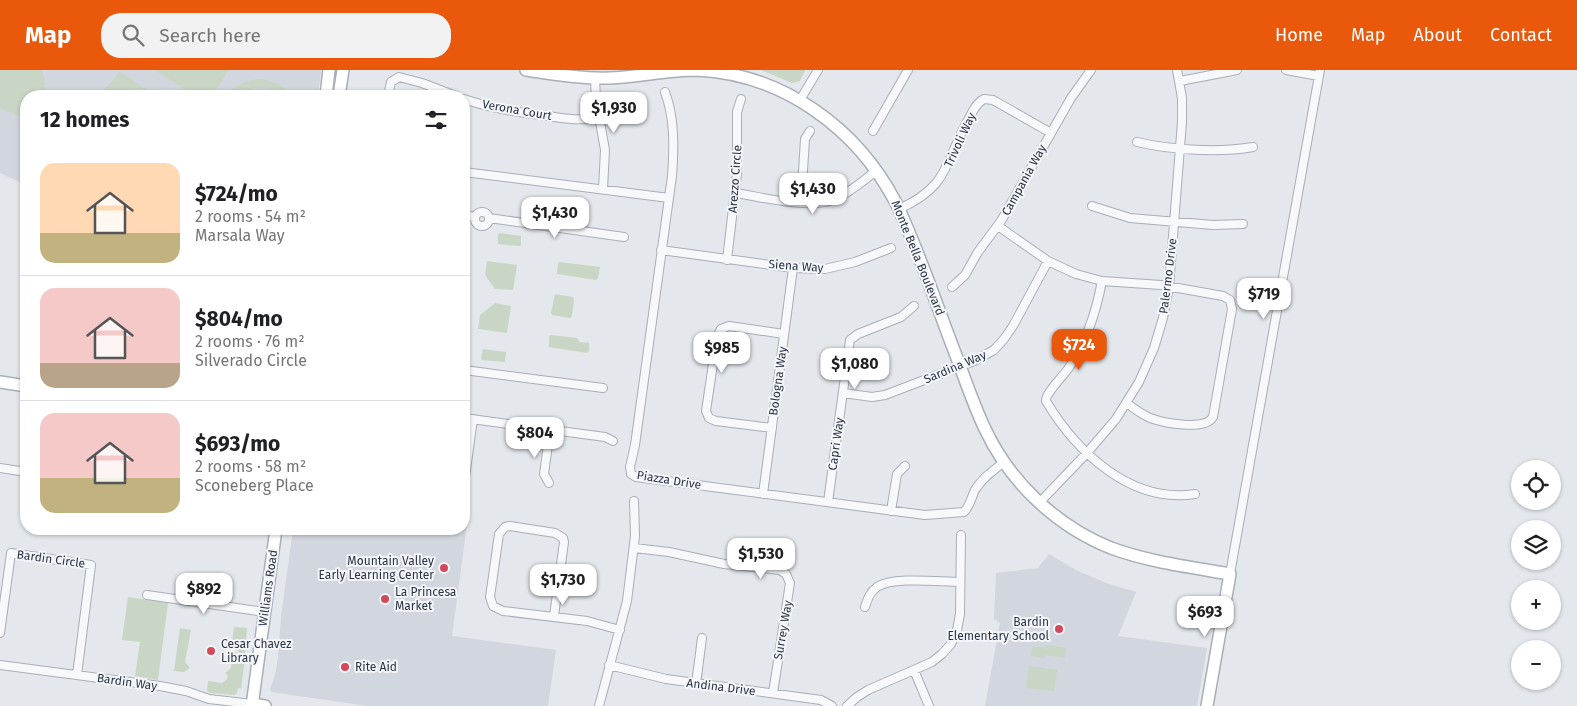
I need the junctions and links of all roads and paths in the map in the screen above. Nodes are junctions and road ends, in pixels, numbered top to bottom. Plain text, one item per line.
1 (329, 70) edge
2 (343, 70) edge
3 (526, 70) edge
4 (818, 70) edge
5 (908, 70) edge
6 (1177, 70) edge
7 (1237, 70) edge
8 (1286, 70) edge
9 (1088, 71) edge
10 (1320, 73) edge
11 (595, 74) edge
12 (1180, 81) junction
13 (327, 90) edge
14 (340, 90) edge
15 (389, 90) edge
16 (440, 90) edge
17 (665, 92) dead end
18 (741, 100) dead end
19 (800, 100) junction
20 (470, 101) edge
21 (600, 118) junction
22 (810, 131) dead end
23 (873, 131) dead end
24 (1051, 133) junction
25 (1138, 142) dead end
26 (1254, 147) dead end
27 (1180, 148) junction
28 (877, 170) junction
29 (470, 173) edge
30 (603, 189) junction
31 (735, 193) junction
32 (668, 198) junction
33 (800, 203) junction
34 (1092, 206) dead end
35 (899, 209) junction
36 (470, 216) edge
37 (1175, 222) junction
38 (1242, 224) dead end
39 (998, 226) junction
40 (624, 237) dead end
41 (891, 248) dead end
42 (661, 250) junction
43 (727, 260) junction
44 (1048, 261) junction
45 (794, 268) junction
46 (1102, 281) junction
47 (952, 286) dead end
48 (1169, 287) junction
49 (914, 306) dead end
50 (784, 334) junction
51 (960, 366) junction
52 (470, 371) edge
53 (0, 382) edge
54 (20, 385) edge
55 (603, 388) dead end
56 (843, 393) junction
57 (1127, 403) junction
58 (470, 419) edge
59 (473, 419) junction
60 (772, 428) junction
61 (550, 430) junction
62 (470, 441) edge
63 (613, 441) dead end
64 (1086, 454) junction
65 (1004, 462) junction
66 (905, 466) dead end
67 (0, 468) edge
68 (20, 471) edge
69 (549, 483) dead end
70 (763, 494) junction
71 (1195, 494) dead end
72 (634, 501) dead end
73 (828, 502) junction
74 (1039, 503) junction
75 (891, 512) junction
76 (275, 535) edge
77 (962, 535) dead end
78 (634, 548) junction
79 (1230, 574) junction
80 (960, 582) junction
81 (147, 595) dead end
82 (865, 607) dead end
83 (265, 612) junction
84 (554, 616) junction
85 (620, 630) junction
86 (0, 633) edge
87 (702, 638) dead end
88 (0, 665) edge
89 (609, 665) junction
90 (914, 670) junction
91 (77, 675) junction
92 (696, 684) junction
93 (772, 693) junction
94 (252, 705) edge
95 (265, 706) edge
96 (599, 706) edge
97 (832, 706) edge
98 (847, 706) edge
99 (929, 706) edge
100 (1207, 706) edge

1 - 13 street
2 - 14 street
3 - 11 street, Monte Bella Boulevard
4 - 19 street
5 - 23 street
6 - 12 street, Palermo Drive
7 - 12 street
8 - 10 street
9 - 24 street, Campania Way
10 - 79 street
11 - 19 street, Monte Bella Boulevard
11 - 21 street
12 - 27 street, Palermo Drive
15 - 16 street
17 - 32 street, Piazza Drive
18 - 31 street, Arezzo Circle
19 - 28 street, Monte Bella Boulevard
20 - 21 street, Verona Court
21 - 30 street
22 - 33 street
24 - 35 street, Trivoli Way
24 - 39 street, Campania Way
25 - 27 street
26 - 27 street
27 - 37 street, Palermo Drive
28 - 33 street
28 - 35 street, Monte Bella Boulevard
29 - 30 street
30 - 32 street
31 - 33 street
31 - 43 street, Arezzo Circle
32 - 42 street, Piazza Drive
34 - 37 street
35 - 51 street, Monte Bella Boulevard
36 - 40 street
37 - 38 street
37 - 48 street, Palermo Drive
39 - 44 street
39 - 47 street, Campania Way
41 - 45 street, Siena Way
42 - 43 street, Siena Way
42 - 70 street, Piazza Drive
43 - 45 street, Siena Way
44 - 46 street
44 - 51 street, Sardina Way
45 - 50 street, Bologna Way
46 - 48 street
46 - 64 street
48 - 57 street, Palermo Drive
48 - 57 street
49 - 56 street, Capri Way
50 - 60 street, Bologna Way
50 - 60 street
51 - 56 street, Sardina Way
51 - 65 street, Monte Bella Boulevard
52 - 55 street
53 - 54 street
56 - 73 street, Capri Way
57 - 64 street, Palermo Drive
58 - 59 street
59 - 61 street
59 - 62 street
60 - 70 street, Bologna Way
61 - 63 street
61 - 69 street
64 - 71 street
64 - 74 street, Palermo Drive
65 - 74 street, Monte Bella Boulevard
65 - 75 street, Piazza Drive
66 - 75 street
67 - 68 street
70 - 73 street, Piazza Drive
72 - 78 street
73 - 75 street, Piazza Drive
74 - 79 street, Monte Bella Boulevard
76 - 83 street, Williams Road
77 - 80 street
78 - 85 street
78 - 93 street, Surrey Way
79 - 100 street
80 - 82 street
80 - 90 street
81 - 83 street
83 - 94 street, Williams Road
84 - 84 street
84 - 85 street
85 - 89 street
86 - 91 street, Bardin Circle
87 - 92 street
88 - 91 street, Bardin Way
89 - 92 street, Andina Drive
89 - 96 street
90 - 98 street
90 - 99 street
91 - 94 street, Bardin Way
92 - 93 street, Andina Drive
93 - 97 street, Andina Drive
94 - 95 street

